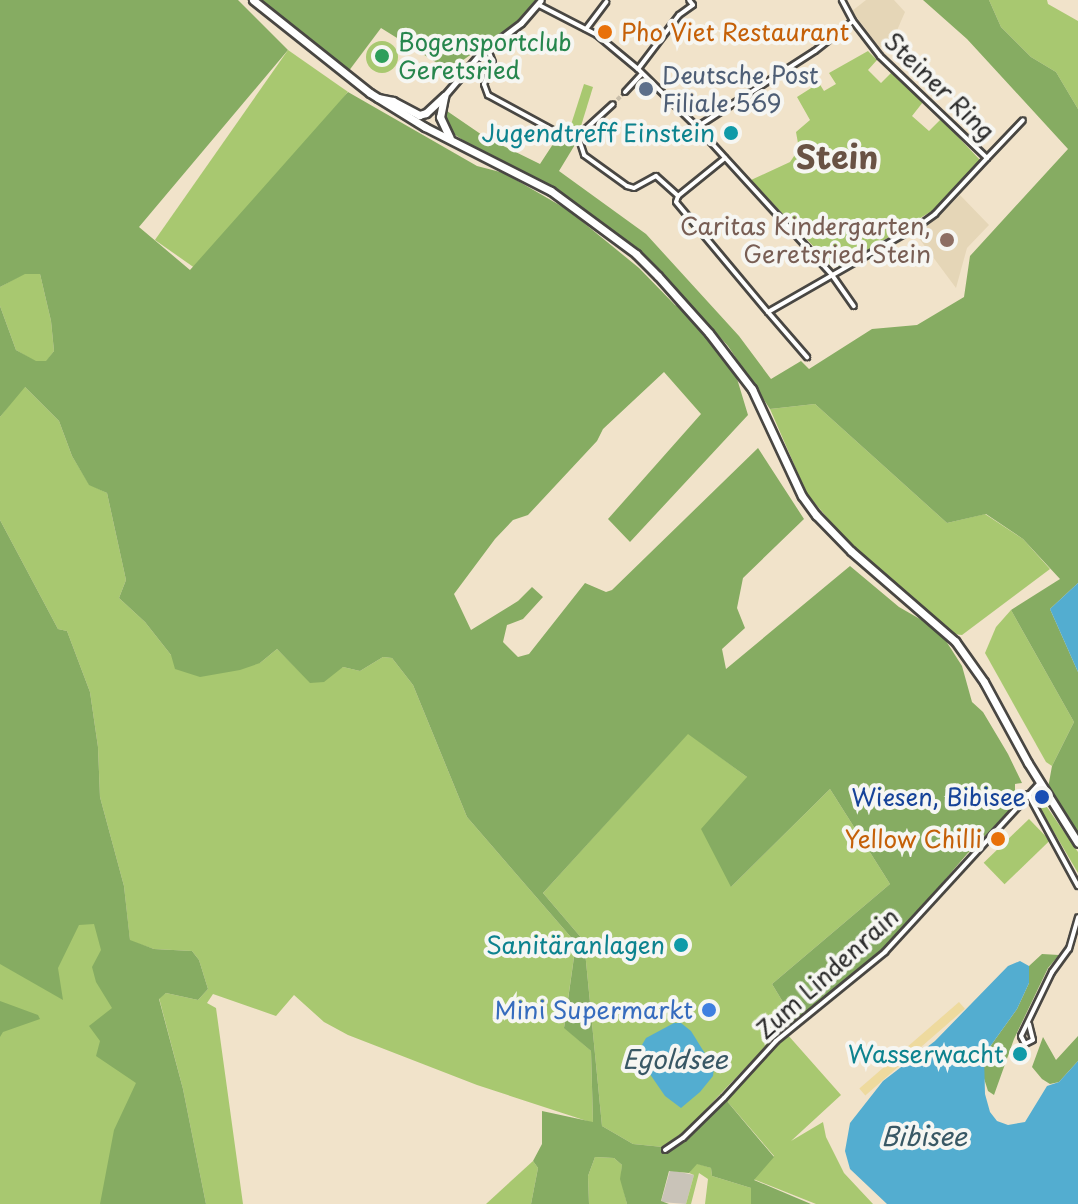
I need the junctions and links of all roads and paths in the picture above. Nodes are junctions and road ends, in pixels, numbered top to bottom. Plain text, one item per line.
1 (253, 0) edge
2 (689, 0) edge
3 (842, 0) edge
4 (540, 2) edge
5 (606, 2) edge
6 (853, 21) junction
7 (586, 29) junction
8 (487, 47) junction
9 (640, 71) junction
10 (625, 92) tunnel mouth
11 (444, 96) junction
12 (378, 98) junction
13 (613, 104) tunnel mouth
14 (1023, 120) dead end
15 (425, 127) junction
16 (697, 127) junction
17 (578, 136) junction
18 (454, 142) junction
19 (725, 158) junction
20 (987, 158) junction
21 (678, 196) junction
22 (832, 275) junction
23 (854, 306) dead end
24 (768, 312) junction
25 (807, 357) dead end
26 (1041, 783) junction
27 (1028, 794) junction
28 (1078, 843) edge
29 (1078, 886) edge
30 (1078, 917) edge
31 (1029, 1024) junction
32 (665, 1150) dead end

1 - 12 main road
2 - 9 street
3 - 6 street, Steiner Ring
4 - 7 street
4 - 8 street
5 - 7 street
6 - 16 street
6 - 20 street, Steiner Ring
7 - 9 street
8 - 11 street
8 - 17 street
9 - 10 street
9 - 16 street
11 - 12 main road
11 - 15 main road
11 - 18 main road
12 - 15 main road
13 - 17 street
14 - 20 street, Steiner Ring
15 - 18 main road
16 - 19 street
17 - 21 street
18 - 26 main road
19 - 21 street
19 - 22 street
20 - 22 street, Steiner Ring
21 - 24 street
22 - 23 street
22 - 24 street, Steiner Ring
24 - 25 street
26 - 27 street, Zum Lindenrain
26 - 28 main road
27 - 29 street
27 - 32 street, Zum Lindenrain
30 - 31 street
31 - 31 street

